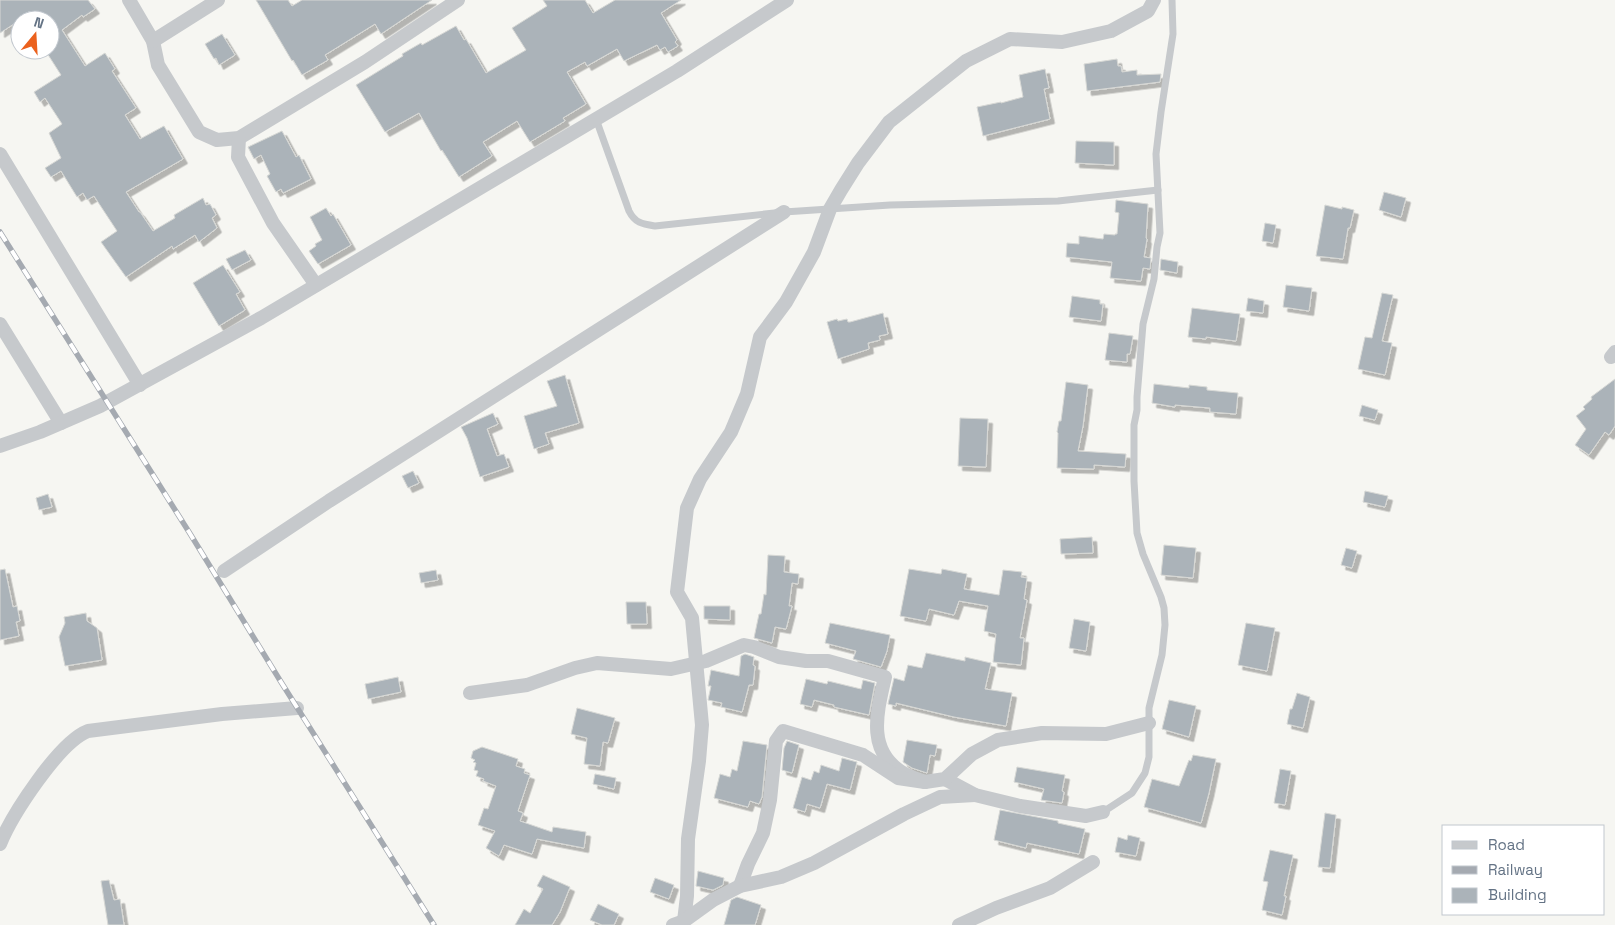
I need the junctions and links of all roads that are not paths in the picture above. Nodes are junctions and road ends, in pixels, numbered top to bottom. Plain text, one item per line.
1 (129, 0) edge
2 (218, 0) edge
3 (458, 0) edge
4 (787, 0) edge
5 (1154, 0) edge
6 (1172, 0) edge
7 (153, 41) junction
8 (596, 119) junction
9 (239, 138) junction
10 (0, 154) edge
11 (1158, 190) junction
12 (830, 209) junction
13 (784, 212) junction
14 (316, 285) junction
15 (0, 324) edge
16 (140, 385) junction
17 (61, 423) junction
18 (0, 446) edge
19 (224, 571) dead end
20 (696, 664) junction
21 (470, 693) dead end
22 (297, 708) dead end
23 (1149, 723) junction
24 (945, 779) junction
25 (925, 782) junction
26 (975, 795) junction
27 (1103, 812) joint
28 (0, 844) edge
29 (1093, 862) dead end
30 (740, 886) junction
31 (678, 923) edge
32 (959, 925) edge

1 - 7 street
2 - 7 street
3 - 9 street
4 - 8 street
5 - 12 street
6 - 11 lane
7 - 9 street
8 - 13 lane
8 - 14 street
9 - 14 street
10 - 16 street
11 - 12 lane
11 - 23 lane
12 - 13 lane
12 - 20 street
13 - 19 street
14 - 16 street
15 - 17 street
16 - 17 street
17 - 18 street
20 - 21 street
20 - 25 street
20 - 31 street
22 - 28 street
23 - 24 street
23 - 27 lane
24 - 25 street
24 - 26 street
25 - 30 street
26 - 27 street
26 - 30 street
29 - 32 street
30 - 31 street

